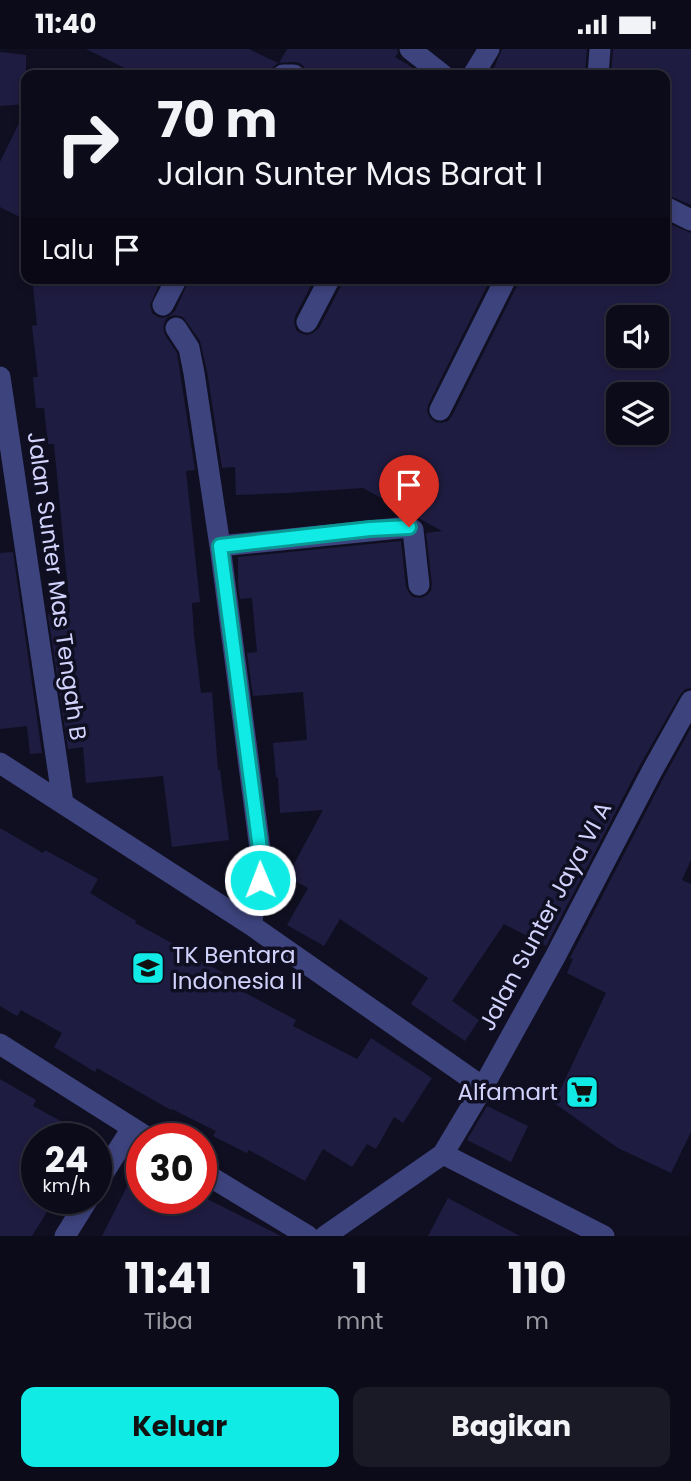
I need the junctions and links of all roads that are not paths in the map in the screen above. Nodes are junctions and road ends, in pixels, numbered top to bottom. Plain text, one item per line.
1 (410, 49) edge
2 (489, 49) edge
3 (600, 49) edge
4 (437, 70) edge
5 (476, 70) edge
6 (598, 70) edge
7 (670, 210) edge
8 (691, 220) edge
9 (174, 284) edge
10 (327, 284) edge
11 (503, 284) edge
12 (163, 305) dead end
13 (307, 322) dead end
14 (176, 328) dead end
15 (0, 377) edge
16 (440, 410) dead end
17 (220, 546) junction
18 (419, 585) dead end
19 (691, 701) edge
20 (0, 763) edge
21 (63, 803) junction
22 (251, 925) junction
23 (0, 1044) edge
24 (484, 1087) junction
25 (126, 1124) edge
26 (126, 1151) edge
27 (443, 1154) junction
28 (112, 1167) edge
29 (217, 1181) edge
30 (79, 1214) edge
31 (65, 1236) edge
32 (308, 1236) edge
33 (325, 1236) edge
34 (604, 1236) edge

1 - 4 street
2 - 5 street
3 - 6 street
7 - 8 street
9 - 12 street
10 - 13 street
11 - 16 street
14 - 17 street
15 - 21 street, Jalan Sunter Mas Tengah B
17 - 18 street
17 - 22 street
19 - 24 street, Jalan Sunter Jaya VI A
20 - 21 street
21 - 22 street
22 - 24 street
23 - 25 street
24 - 27 street, Jalan Sunter Jaya VI A
26 - 28 street
27 - 33 street
27 - 34 street
29 - 32 street
30 - 31 street

